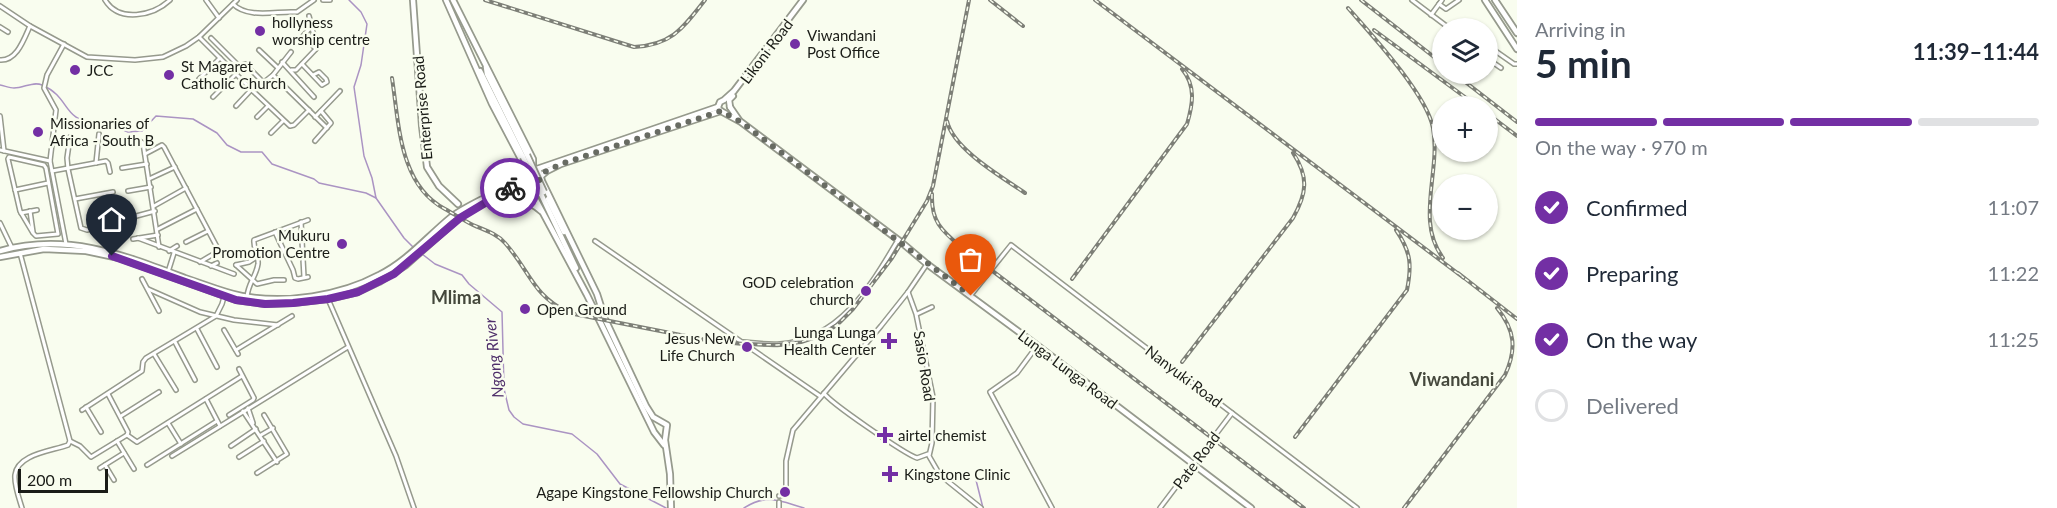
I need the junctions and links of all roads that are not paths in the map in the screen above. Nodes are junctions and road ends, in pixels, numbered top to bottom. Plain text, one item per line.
1 (3, 0) edge
2 (105, 0) edge
3 (170, 0) edge
4 (206, 0) edge
5 (237, 0) edge
6 (314, 0) edge
7 (323, 0) edge
8 (330, 0) edge
9 (413, 0) edge
10 (446, 0) edge
11 (453, 0) edge
12 (804, 0) edge
13 (1412, 0) edge
14 (1442, 0) edge
15 (1459, 0) edge
16 (1485, 0) edge
17 (1495, 0) edge
18 (233, 4) junction
19 (1439, 4) junction
20 (2, 7) edge
21 (1431, 15) junction
22 (309, 16) dead end
23 (219, 18) junction
24 (1435, 18) edge
25 (30, 26) junction
26 (0, 27) edge
27 (312, 27) junction
28 (8, 32) dead end
29 (1517, 33) edge
30 (199, 37) junction
31 (211, 38) dead end
32 (64, 44) junction
33 (316, 49) junction
34 (1517, 49) edge
35 (259, 50) dead end
36 (291, 52) dead end
37 (1498, 53) edge
38 (220, 58) junction
39 (0, 60) edge
40 (234, 61) junction
41 (282, 62) junction
42 (302, 64) junction
43 (486, 64) junction
44 (1517, 64) edge
45 (229, 66) junction
46 (1498, 66) edge
47 (278, 68) junction
48 (477, 68) junction
49 (1501, 68) dead end
50 (291, 70) junction
51 (236, 74) junction
52 (273, 75) junction
53 (313, 75) junction
54 (198, 79) dead end
55 (264, 83) junction
56 (252, 90) junction
57 (340, 92) dead end
58 (213, 97) dead end
59 (314, 97) dead end
60 (724, 100) junction
61 (236, 106) dead end
62 (268, 106) junction
63 (730, 106) junction
64 (309, 110) junction
65 (721, 110) junction
66 (321, 111) junction
67 (0, 116) edge
68 (257, 117) dead end
69 (315, 117) junction
70 (283, 121) junction
71 (741, 122) junction
72 (327, 128) junction
73 (272, 133) dead end
74 (99, 134) dead end
75 (70, 137) dead end
76 (315, 141) dead end
77 (120, 143) dead end
78 (2, 151) edge
79 (146, 154) junction
80 (50, 161) junction
81 (96, 164) junction
82 (147, 164) junction
83 (175, 167) junction
84 (122, 168) dead end
85 (535, 168) junction
86 (68, 169) junction
87 (52, 171) junction
88 (110, 172) dead end
89 (524, 172) junction
90 (541, 177) junction
91 (149, 179) junction
92 (54, 182) junction
93 (518, 182) junction
94 (48, 183) junction
95 (527, 184) junction
96 (151, 188) junction
97 (186, 188) junction
98 (15, 190) junction
99 (113, 192) dead end
100 (128, 192) dead end
101 (75, 199) junction
102 (491, 199) junction
103 (458, 204) junction
104 (154, 206) junction
105 (466, 207) junction
106 (197, 209) junction
107 (473, 209) junction
108 (37, 210) dead end
109 (460, 210) junction
110 (30, 211) junction
111 (155, 211) junction
112 (21, 213) junction
113 (463, 216) junction
114 (129, 218) dead end
115 (546, 218) junction
116 (308, 220) dead end
117 (301, 222) junction
118 (118, 223) dead end
119 (0, 224) edge
120 (108, 226) junction
121 (158, 229) junction
122 (208, 231) junction
123 (275, 232) junction
124 (33, 233) junction
125 (158, 235) junction
126 (111, 238) dead end
127 (898, 240) junction
128 (595, 241) dead end
129 (186, 242) dead end
130 (177, 246) dead end
131 (66, 247) junction
132 (159, 247) junction
133 (12, 248) junction
134 (0, 251) edge
135 (169, 251) junction
136 (20, 253) junction
137 (174, 253) junction
138 (258, 256) junction
139 (0, 257) edge
140 (200, 262) junction
141 (217, 263) dead end
142 (927, 264) junction
143 (212, 266) junction
144 (168, 272) junction
145 (234, 274) dead end
146 (142, 279) dead end
147 (252, 280) junction
148 (284, 280) dead end
149 (148, 290) junction
150 (908, 292) junction
151 (597, 294) junction
152 (587, 295) junction
153 (971, 296) junction
154 (224, 297) junction
155 (247, 297) junction
156 (328, 299) junction
157 (932, 307) dead end
158 (159, 310) dead end
159 (916, 314) junction
160 (216, 316) junction
161 (292, 316) dead end
162 (278, 325) junction
163 (197, 329) junction
164 (224, 330) dead end
165 (175, 342) junction
166 (741, 342) junction
167 (1038, 346) junction
168 (348, 347) junction
169 (154, 354) junction
170 (217, 367) dead end
171 (239, 369) dead end
172 (242, 376) junction
173 (195, 380) dead end
174 (177, 390) dead end
175 (159, 392) dead end
176 (108, 394) junction
177 (823, 395) junction
178 (206, 399) junction
179 (86, 407) junction
180 (248, 408) junction
181 (82, 410) dead end
182 (243, 411) junction
183 (1232, 413) junction
184 (229, 415) dead end
185 (264, 415) dead end
186 (121, 416) junction
187 (217, 419) junction
188 (659, 421) junction
189 (168, 423) junction
190 (222, 424) junction
191 (253, 424) junction
192 (273, 428) junction
193 (653, 428) junction
194 (256, 429) junction
195 (101, 432) dead end
196 (666, 433) junction
197 (127, 435) junction
198 (657, 435) junction
199 (261, 436) junction
200 (69, 441) junction
201 (117, 441) junction
202 (264, 441) junction
203 (181, 444) junction
204 (231, 446) dead end
205 (665, 449) junction
206 (124, 453) junction
207 (928, 454) junction
208 (172, 456) dead end
209 (238, 457) dead end
210 (277, 462) junction
211 (1193, 464) junction
212 (105, 465) junction
213 (147, 465) dead end
214 (100, 468) dead end
215 (134, 469) dead end
216 (257, 473) dead end
217 (114, 480) dead end
218 (779, 496) dead end
219 (778, 502) dead end
220 (671, 506) edge
221 (22, 508) edge
222 (414, 508) edge
223 (779, 508) edge
224 (981, 508) edge
225 (1052, 508) edge
226 (1160, 508) edge
227 (1251, 508) edge
228 (1357, 508) edge

1 - 20 street
2 - 3 street
4 - 23 street
5 - 18 street
6 - 18 street
7 - 8 street
9 - 103 main road, Enterprise Road
10 - 48 main road
11 - 43 main road
12 - 60 main road, Likoni Road
12 - 63 main road, Likoni Road
13 - 21 street
14 - 19 street
15 - 19 street
16 - 34 main road
17 - 29 main road
18 - 23 street
19 - 21 street
20 - 25 street
21 - 24 street
22 - 27 street
23 - 30 street
25 - 32 street
25 - 39 street
26 - 28 street
27 - 33 street
27 - 33 street
30 - 32 street
30 - 38 street
31 - 40 street
32 - 80 street
33 - 42 street
35 - 47 street
36 - 41 street
37 - 44 street
38 - 45 street
38 - 54 street
40 - 45 street
40 - 55 street
41 - 47 street
41 - 50 street
42 - 50 street
42 - 53 street
43 - 85 main road
43 - 151 main road, bridge
45 - 51 street
46 - 49 street
47 - 52 street
48 - 89 main road
48 - 152 main road, bridge
50 - 59 street
51 - 56 street
51 - 58 street
52 - 55 street
52 - 64 street
53 - 53 street
55 - 56 street
56 - 61 street
56 - 62 street
57 - 66 street
60 - 63 main road
60 - 65 main road, Likoni Road
62 - 68 street
62 - 70 street
63 - 65 main road
63 - 71 main road, Lunga Lunga Road
64 - 69 street
64 - 70 street
65 - 71 main road, Lunga Lunga Road
65 - 85 main road
65 - 90 main road
66 - 69 street
66 - 72 street
67 - 78 street
69 - 72 street
70 - 73 street
71 - 127 main road, Lunga Lunga Road
72 - 76 street
74 - 81 street
75 - 86 street
77 - 79 street
78 - 80 street
79 - 82 street
79 - 83 street
80 - 87 street
81 - 86 street
81 - 88 street
82 - 84 street
82 - 91 street
83 - 91 street
83 - 97 street
85 - 89 main road
85 - 90 main road
86 - 87 street
86 - 101 street
87 - 92 street
89 - 93 main road
89 - 95 main road
90 - 95 main road
90 - 151 main road
91 - 96 street
92 - 94 street
92 - 131 street
93 - 95 main road
93 - 102 main road
93 - 105 main road
94 - 98 street
94 - 98 street
94 - 124 street
95 - 115 main road
96 - 100 street
96 - 104 street
97 - 104 street
97 - 106 street
98 - 112 street
99 - 101 street
101 - 120 street
102 - 107 main road
102 - 115 main road
103 - 105 main road
103 - 109 main road
104 - 111 street
105 - 107 main road
105 - 109 main road
106 - 121 street
106 - 122 street
107 - 113 main road
108 - 110 street
109 - 113 main road
109 - 155 main road
110 - 112 street
110 - 124 street
111 - 114 street
111 - 121 street
112 - 124 street
113 - 156 main road
115 - 152 main road
116 - 117 street
117 - 123 street
117 - 123 street
118 - 120 street
119 - 133 street
120 - 126 street
121 - 125 street
122 - 129 street
122 - 140 street
123 - 138 street
125 - 132 street
125 - 132 street
127 - 142 main road, Lunga Lunga Road
127 - 166 street
128 - 166 street
130 - 135 street
131 - 133 main road
131 - 136 main road
131 - 144 main road
131 - 154 main road
132 - 135 street
133 - 134 main road
135 - 137 street
136 - 139 main road
136 - 200 street
137 - 140 street
137 - 144 street
138 - 147 street
138 - 147 street
140 - 143 street
141 - 143 street
142 - 150 street
142 - 153 main road, Lunga Lunga Road
143 - 145 street
144 - 155 main road
146 - 149 street
147 - 148 street
147 - 155 street
149 - 158 street
149 - 160 street
150 - 159 street, Sasio Road
150 - 177 street
151 - 188 main road
152 - 193 main road
153 - 167 main road, Lunga Lunga Road
153 - 183 street, Nanyuki Road
154 - 156 main road
154 - 160 street
156 - 168 street
157 - 159 street
159 - 207 street, Sasio Road
160 - 162 street
160 - 163 street
161 - 162 street
162 - 164 street
163 - 165 street
163 - 170 street
165 - 169 street
165 - 173 street
166 - 177 street
167 - 211 main road, Lunga Lunga Road
167 - 225 street
168 - 180 street
168 - 222 street
169 - 174 street
169 - 176 street
171 - 172 street
172 - 178 street
172 - 184 street
175 - 186 street
176 - 179 street
176 - 186 street
177 - 207 street
177 - 218 street
178 - 187 street
178 - 189 street
179 - 181 street
179 - 195 street
180 - 182 street
180 - 191 street
182 - 190 street
182 - 191 street
183 - 211 street, Pate Road
183 - 228 street, Nanyuki Road
185 - 192 street
186 - 197 street
187 - 190 street
187 - 203 street
188 - 193 main road
188 - 196 main road
189 - 197 street
189 - 203 street
190 - 208 street
191 - 194 street
192 - 199 street
192 - 210 street
193 - 198 main road
194 - 199 street
194 - 204 street
196 - 198 main road
196 - 205 main road
197 - 201 street
198 - 205 main road
199 - 202 street
200 - 201 street
200 - 221 street
201 - 206 street
202 - 209 street
202 - 210 street
203 - 213 street
205 - 220 main road
206 - 212 street
206 - 215 street
207 - 224 street
210 - 216 street
211 - 226 street, Pate Road
211 - 227 main road, Lunga Lunga Road
212 - 214 street
212 - 217 street
219 - 223 street

